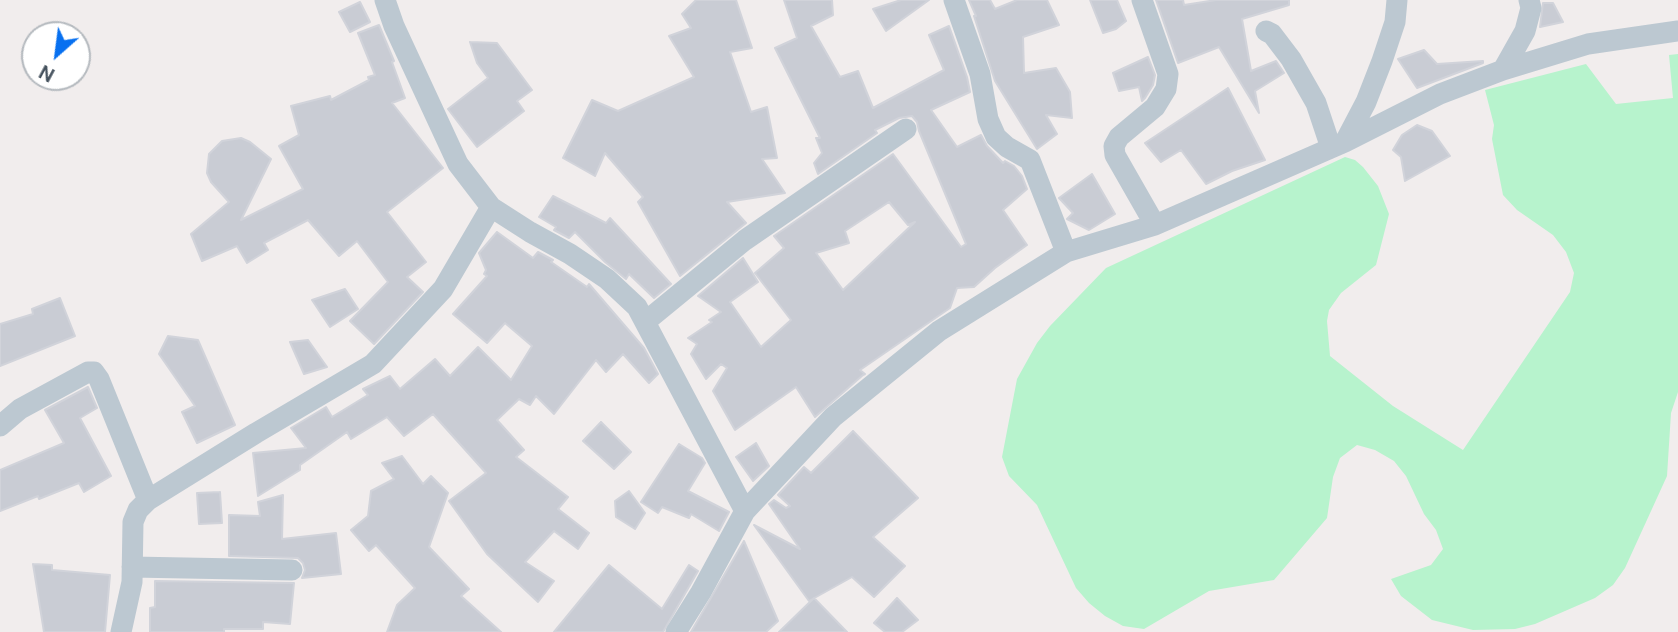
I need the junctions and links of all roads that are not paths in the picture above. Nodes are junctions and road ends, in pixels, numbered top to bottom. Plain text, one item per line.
1 (385, 0) edge
2 (954, 0) edge
3 (1142, 0) edge
4 (1396, 0) edge
5 (1407, 0) edge
6 (1529, 0) edge
7 (1395, 22) junction
8 (1266, 31) dead end
9 (1678, 31) edge
10 (1503, 70) junction
11 (906, 129) dead end
12 (1338, 145) junction
13 (491, 207) junction
14 (1155, 225) junction
15 (1066, 252) junction
16 (645, 322) junction
17 (0, 426) edge
18 (148, 500) junction
19 (745, 511) junction
20 (132, 567) junction
21 (292, 570) dead end
22 (121, 632) edge
23 (676, 632) edge

1 - 13 street
2 - 15 street
3 - 14 street
4 - 7 street
5 - 7 street
6 - 10 street
7 - 12 street
8 - 12 street
9 - 10 street
10 - 12 street
11 - 16 street
12 - 14 street
13 - 16 street
13 - 18 street
14 - 15 street
15 - 19 street
16 - 19 street
17 - 18 street
18 - 20 street
19 - 23 street
20 - 21 street
20 - 22 street

